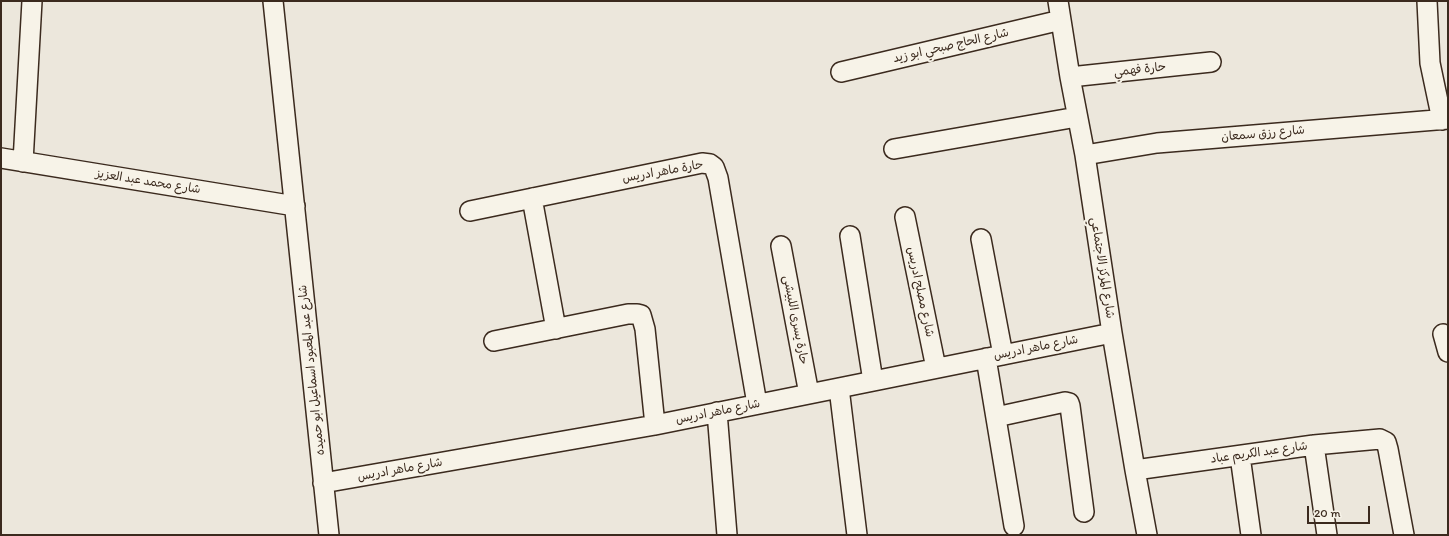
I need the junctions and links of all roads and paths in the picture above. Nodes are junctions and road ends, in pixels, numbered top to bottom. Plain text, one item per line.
1 (32, 1) edge
2 (273, 1) edge
3 (1058, 1) edge
4 (1427, 1) edge
5 (1061, 20) junction
6 (1211, 62) dead end
7 (841, 72) dead end
8 (1070, 77) junction
9 (1077, 117) junction
10 (1445, 120) edge
11 (894, 149) dead end
12 (1085, 155) junction
13 (1, 158) edge
14 (23, 162) junction
15 (532, 198) junction
16 (295, 206) junction
17 (470, 211) dead end
18 (904, 217) dead end
19 (850, 236) dead end
20 (981, 239) dead end
21 (781, 246) dead end
22 (556, 329) junction
23 (1112, 333) junction
24 (1443, 334) dead end
25 (494, 341) dead end
26 (1448, 352) edge
27 (995, 356) junction
28 (936, 368) junction
29 (873, 381) junction
30 (839, 388) junction
31 (809, 394) junction
32 (757, 404) junction
33 (717, 412) junction
34 (996, 417) junction
35 (655, 425) junction
36 (1314, 445) junction
37 (1240, 456) junction
38 (1135, 470) junction
39 (323, 483) junction
40 (1084, 512) dead end
41 (1014, 526) dead end
42 (329, 535) edge
43 (727, 535) edge
44 (858, 535) edge
45 (1147, 535) edge
46 (1251, 535) edge
47 (1327, 535) edge
48 (1404, 535) edge

1 - 14 street
2 - 16 street, شارع عبد المعبود اسماعيل ابو حميده
3 - 5 street, شارع المركز الاجتماعي
4 - 10 street
5 - 7 street, شارع الحاج صبحي ابو زيد
5 - 8 street, شارع المركز الاجتماعي
6 - 8 street, حارة فهمي
8 - 9 street, شارع المركز الاجتماعي
9 - 11 street
9 - 12 street, شارع المركز الاجتماعي
10 - 12 street, شارع رزق سمعان
12 - 23 street, شارع المركز الاجتماعي
13 - 14 street, شارع محمد عبد العزيز
14 - 16 street, شارع محمد عبد العزيز
15 - 17 street, حارة ماهر ادريس
15 - 22 street
15 - 32 street, حارة ماهر ادريس
16 - 39 street, شارع عبد المعبود اسماعيل ابو حميده
18 - 28 street, شارع مصلح ادريس
19 - 29 street
20 - 27 street
21 - 31 street, حارة يسرى اللبيشى
22 - 25 street
22 - 35 street
23 - 27 street, شارع ماهر ادريس
23 - 38 street, شارع المركز الاجتماعي
24 - 26 street
27 - 28 street, شارع ماهر ادريس
27 - 34 street
28 - 29 street, شارع ماهر ادريس
29 - 30 street, شارع ماهر ادريس
30 - 31 street, شارع ماهر ادريس
30 - 44 street
31 - 32 street, شارع ماهر ادريس
32 - 33 street, شارع ماهر ادريس
33 - 35 street, شارع ماهر ادريس
33 - 43 street
34 - 40 street
34 - 41 street
35 - 39 street, شارع ماهر ادريس
36 - 37 street, شارع عبد الكريم عباد
36 - 47 street
36 - 48 street, شارع عبد الكريم عباد
37 - 38 street, شارع عبد الكريم عباد
37 - 46 street
38 - 45 street, شارع المركز الاجتماعي
39 - 42 street, شارع عبد المعبود اسماعيل ابو حميده

